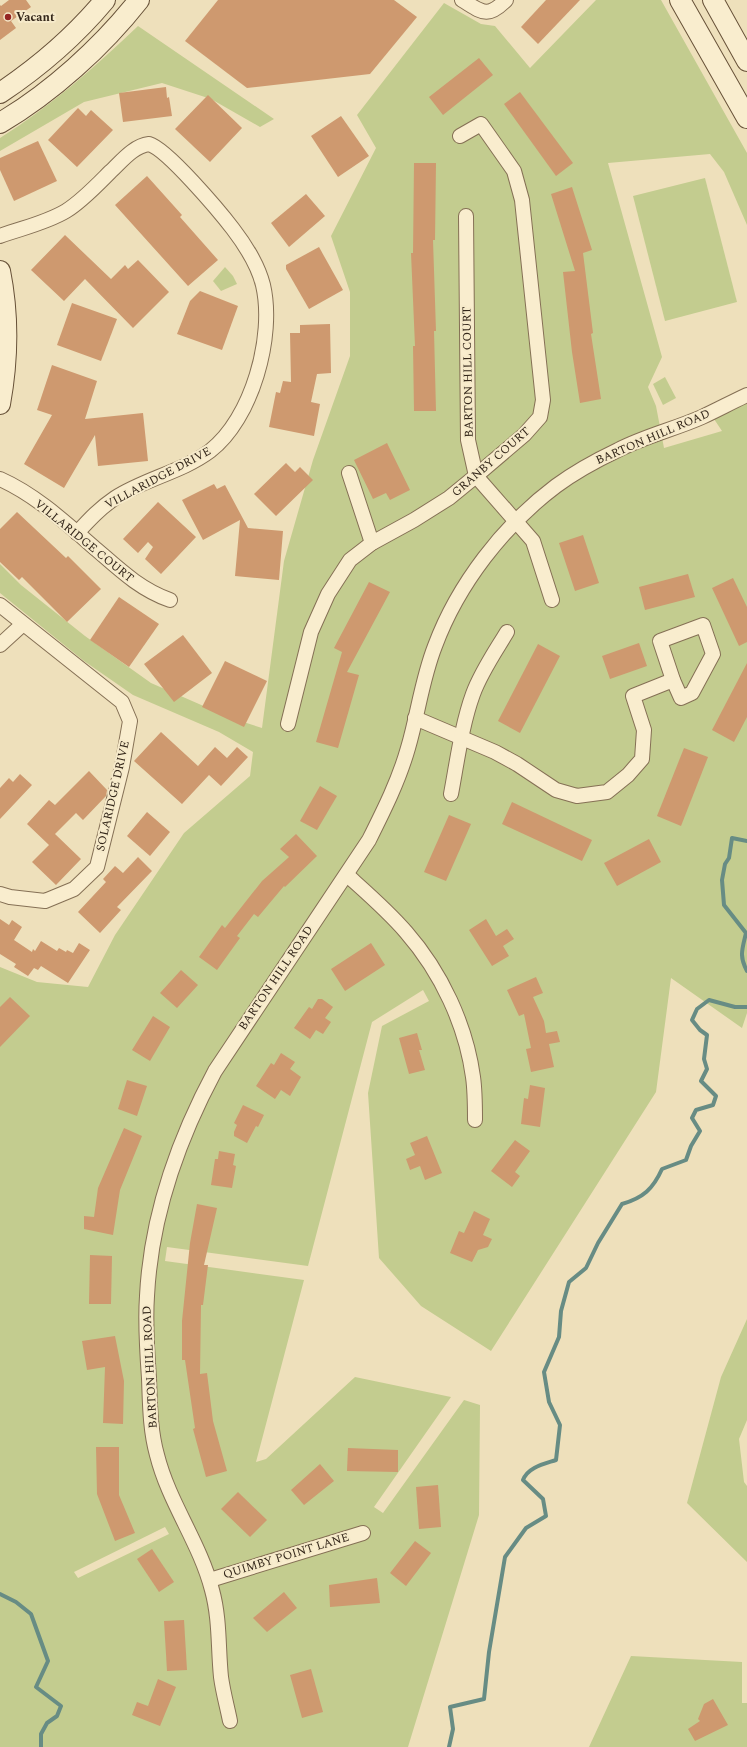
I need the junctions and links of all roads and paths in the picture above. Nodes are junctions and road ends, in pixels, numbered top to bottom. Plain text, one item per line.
1 (105, 0) edge
2 (138, 0) edge
3 (462, 0) edge
4 (506, 0) edge
5 (680, 0) edge
6 (713, 0) edge
7 (747, 60) edge
8 (0, 93) edge
9 (747, 118) edge
10 (0, 124) edge
11 (460, 136) dead end
12 (466, 216) dead end
13 (0, 236) edge
14 (0, 271) edge
15 (747, 395) edge
16 (0, 404) edge
17 (348, 473) dead end
18 (476, 476) junction
19 (0, 479) edge
20 (516, 522) junction
21 (77, 532) junction
22 (372, 543) junction
23 (170, 600) dead end
24 (552, 600) dead end
25 (0, 605) edge
26 (23, 624) junction
27 (506, 632) dead end
28 (0, 645) edge
29 (673, 680) junction
30 (415, 718) junction
31 (288, 724) dead end
32 (462, 738) junction
33 (451, 794) dead end
34 (347, 875) junction
35 (0, 894) edge
36 (475, 1120) dead end
37 (363, 1533) dead end
38 (210, 1580) junction
39 (230, 1721) dead end

1 - 8 main road
2 - 10 main road
3 - 4 street
5 - 9 main road
6 - 7 main road
11 - 18 street, GRANBY COURT
12 - 18 street, BARTON HILL COURT
13 - 21 street, VILLARIDGE DRIVE
14 - 16 main road
15 - 20 street, BARTON HILL ROAD
17 - 22 street
18 - 20 street, BARTON HILL COURT
18 - 22 street, GRANBY COURT
19 - 21 street, VILLARIDGE COURT
20 - 24 street, BARTON HILL COURT
20 - 30 street, BARTON HILL ROAD
21 - 23 street, VILLARIDGE COURT
22 - 31 street, GRANBY COURT
25 - 26 street, SOLARIDGE DRIVE
26 - 28 street
26 - 35 street, SOLARIDGE DRIVE
27 - 32 street
29 - 29 street
29 - 32 street
30 - 32 street
30 - 34 street, BARTON HILL ROAD
32 - 33 street
34 - 36 street
34 - 38 street, BARTON HILL ROAD
37 - 38 street, QUIMBY POINT LANE
38 - 39 street, BARTON HILL ROAD

